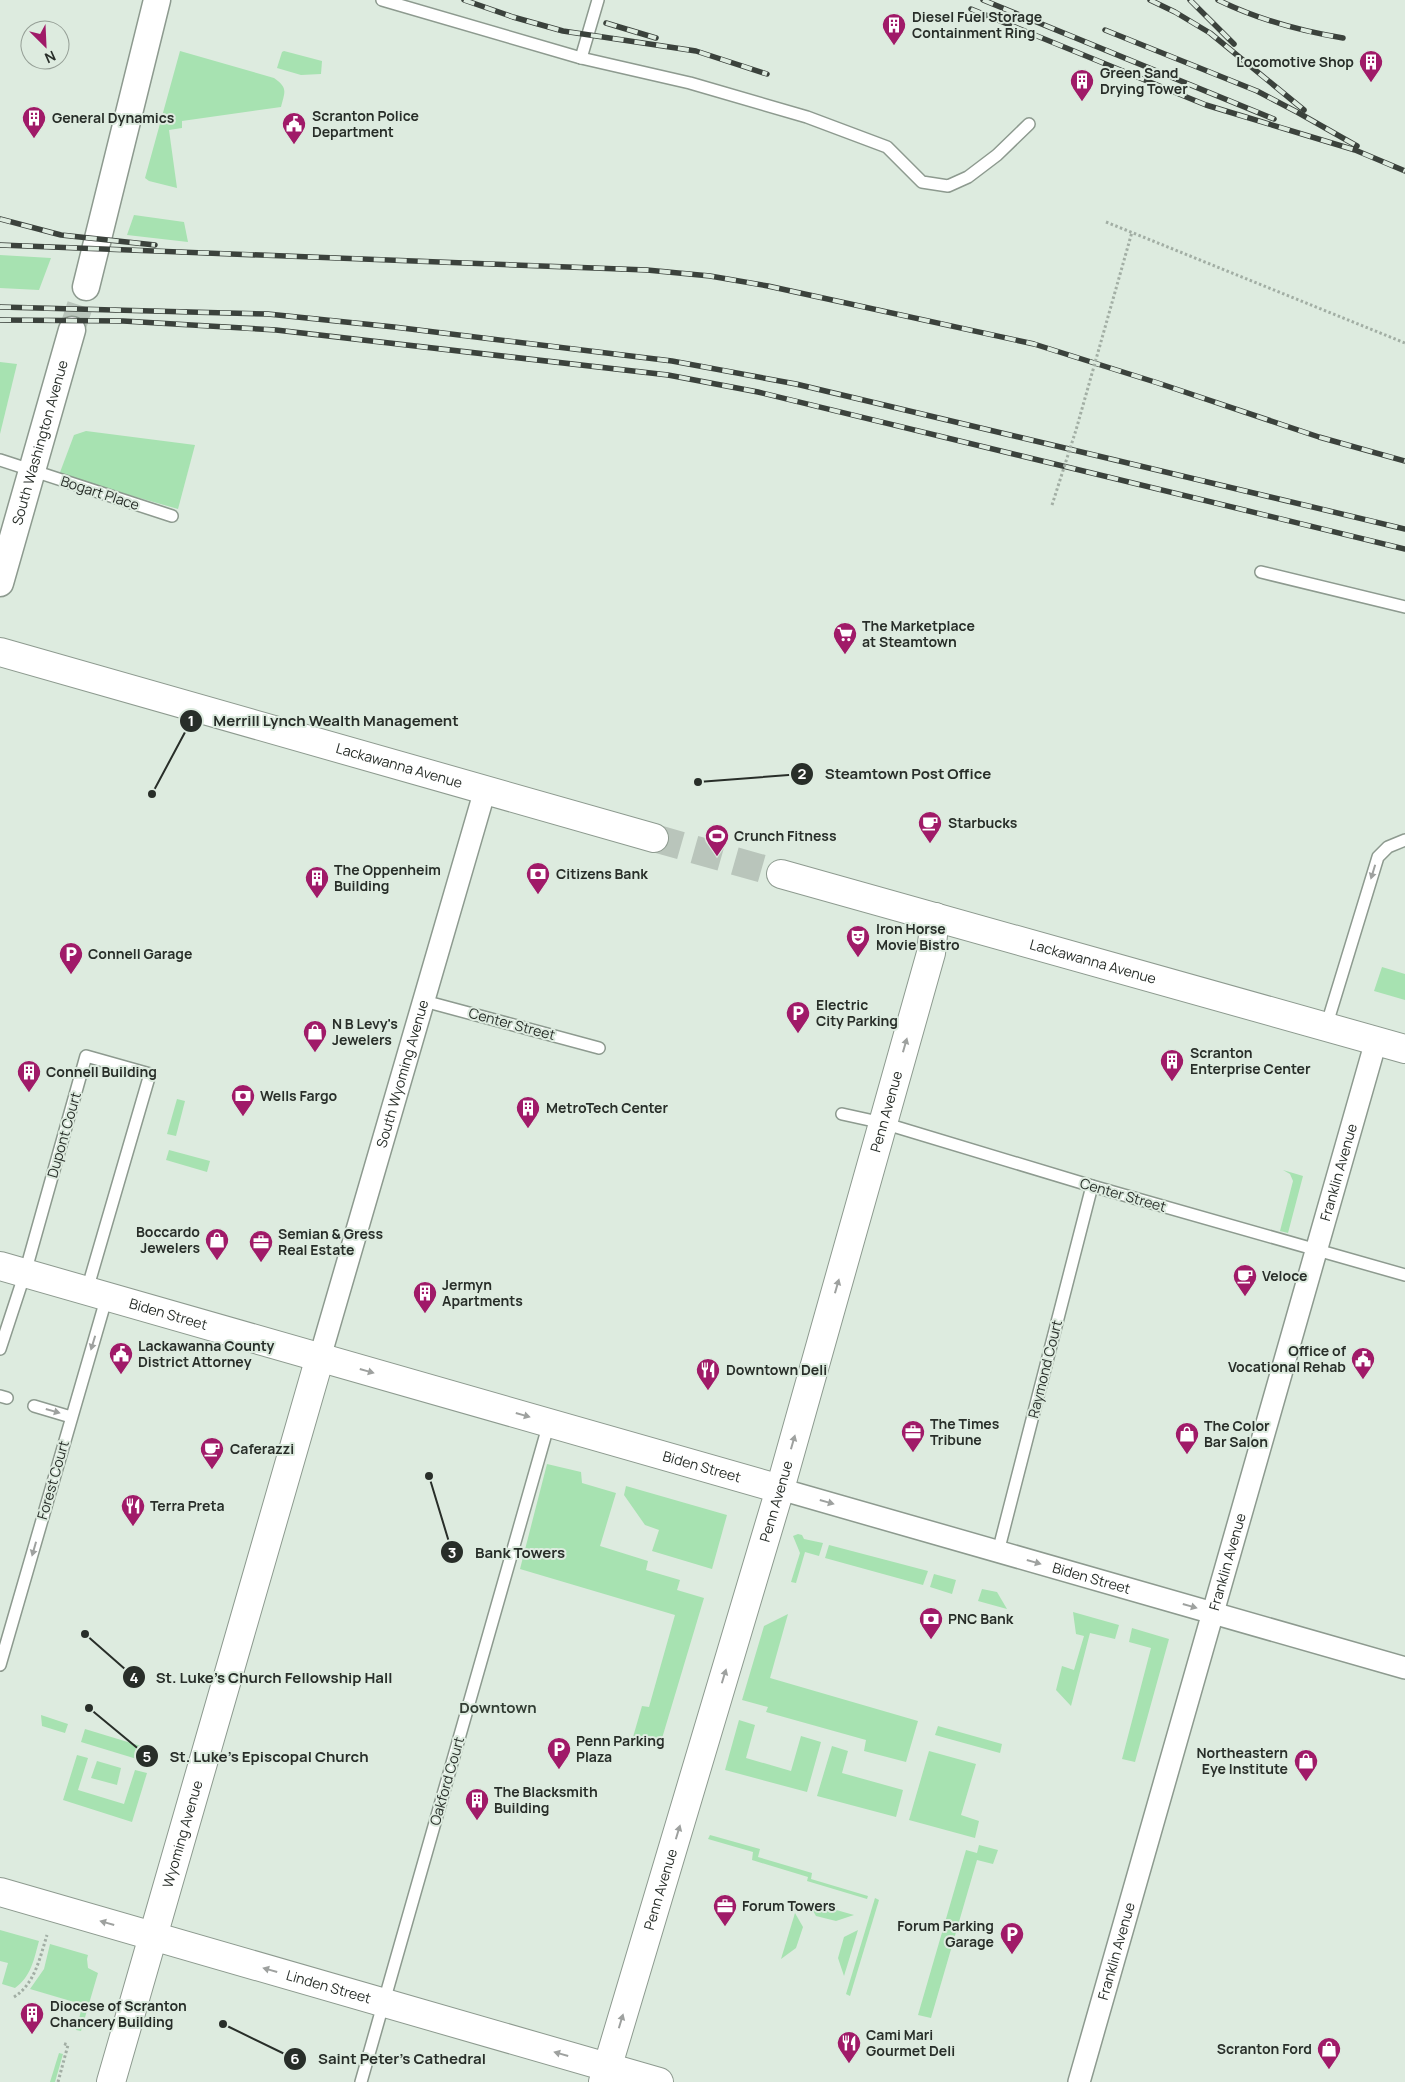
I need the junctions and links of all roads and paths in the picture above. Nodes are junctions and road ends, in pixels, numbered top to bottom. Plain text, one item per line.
1 (157, 0) edge
2 (382, 0) edge
3 (598, 0) edge
4 (581, 58) junction
5 (1029, 124) dead end
6 (1106, 222) dead end
7 (1132, 232) junction
8 (86, 287) tunnel mouth
9 (72, 330) tunnel mouth
10 (1405, 343) edge
11 (0, 460) edge
12 (32, 469) junction
13 (1052, 505) dead end
14 (172, 516) dead end
15 (1261, 572) dead end
16 (0, 583) edge
17 (1405, 607) edge
18 (0, 652) edge
19 (485, 790) junction
20 (654, 838) tunnel mouth
21 (1405, 840) edge
22 (781, 874) tunnel mouth
23 (936, 917) junction
24 (424, 1001) junction
25 (1326, 1027) junction
26 (1376, 1041) junction
27 (599, 1048) dead end
28 (1405, 1049) edge
29 (842, 1114) dead end
30 (883, 1123) junction
31 (1092, 1186) junction
32 (1316, 1250) junction
33 (12, 1269) edge
34 (1405, 1276) edge
35 (97, 1293) junction
36 (0, 1349) edge
37 (320, 1357) junction
38 (34, 1406) dead end
39 (71, 1417) junction
40 (550, 1423) junction
41 (780, 1489) junction
42 (998, 1552) junction
43 (1213, 1613) junction
44 (0, 1665) edge
45 (1405, 1668) edge
46 (0, 1892) edge
47 (46, 1935) dead end
48 (154, 1936) junction
49 (14, 1997) dead end
50 (384, 2003) junction
51 (62, 2043) dead end
52 (606, 2075) edge
53 (58, 2082) edge
54 (111, 2082) edge
55 (361, 2082) edge
56 (659, 2082) edge
57 (1079, 2082) edge

1 - 8 street
2 - 4 lane
3 - 4 lane
4 - 5 lane
6 - 7 path
7 - 10 path
7 - 13 path, bridge
9 - 12 street, South Washington Avenue
11 - 12 lane, Bogart Place
12 - 14 lane, Bogart Place
12 - 16 street, South Washington Avenue
15 - 17 lane
18 - 19 main road, Lackawanna Avenue
19 - 20 main road, Lackawanna Avenue
19 - 24 street, South Wyoming Avenue
21 -> 25 lane
22 - 23 main road, Lackawanna Avenue
23 - 25 main road, Lackawanna Avenue
30 -> 23 main road, Penn Avenue
24 - 27 lane, Center Street
24 - 37 street, South Wyoming Avenue
25 - 26 main road, Lackawanna Avenue
26 - 28 main road, Lackawanna Avenue
26 - 32 street, Franklin Avenue
29 - 30 lane, Center Street
30 - 31 lane, Center Street
41 -> 30 main road, Penn Avenue
31 - 32 lane, Center Street
31 - 42 lane, Raymond Court
32 - 34 lane, Center Street
32 - 43 street, Franklin Avenue
33 - 35 main road, Biden Street
33 - 35 lane, Dupont Court
33 - 36 lane, Dupont Court
35 - 37 main road, Biden Street
35 -> 39 lane, Forest Court
37 -> 40 main road, Biden Street
37 - 48 main road, Wyoming Avenue
38 -> 39 lane
39 -> 44 lane, Forest Court
40 - 41 main road, Biden Street
40 - 50 lane, Oakford Court
41 -> 42 street, Biden Street
52 -> 41 main road, Penn Avenue
42 -> 43 street, Biden Street
43 - 45 street, Biden Street
43 - 57 street, Franklin Avenue
48 -> 46 main road, Linden Street
47 - 49 path
50 -> 48 main road, Linden Street
48 - 54 main road, Wyoming Avenue
52 -> 50 main road, Linden Street
50 - 55 lane, Oakford Court
51 - 53 path
52 - 56 main road, Linden Street

